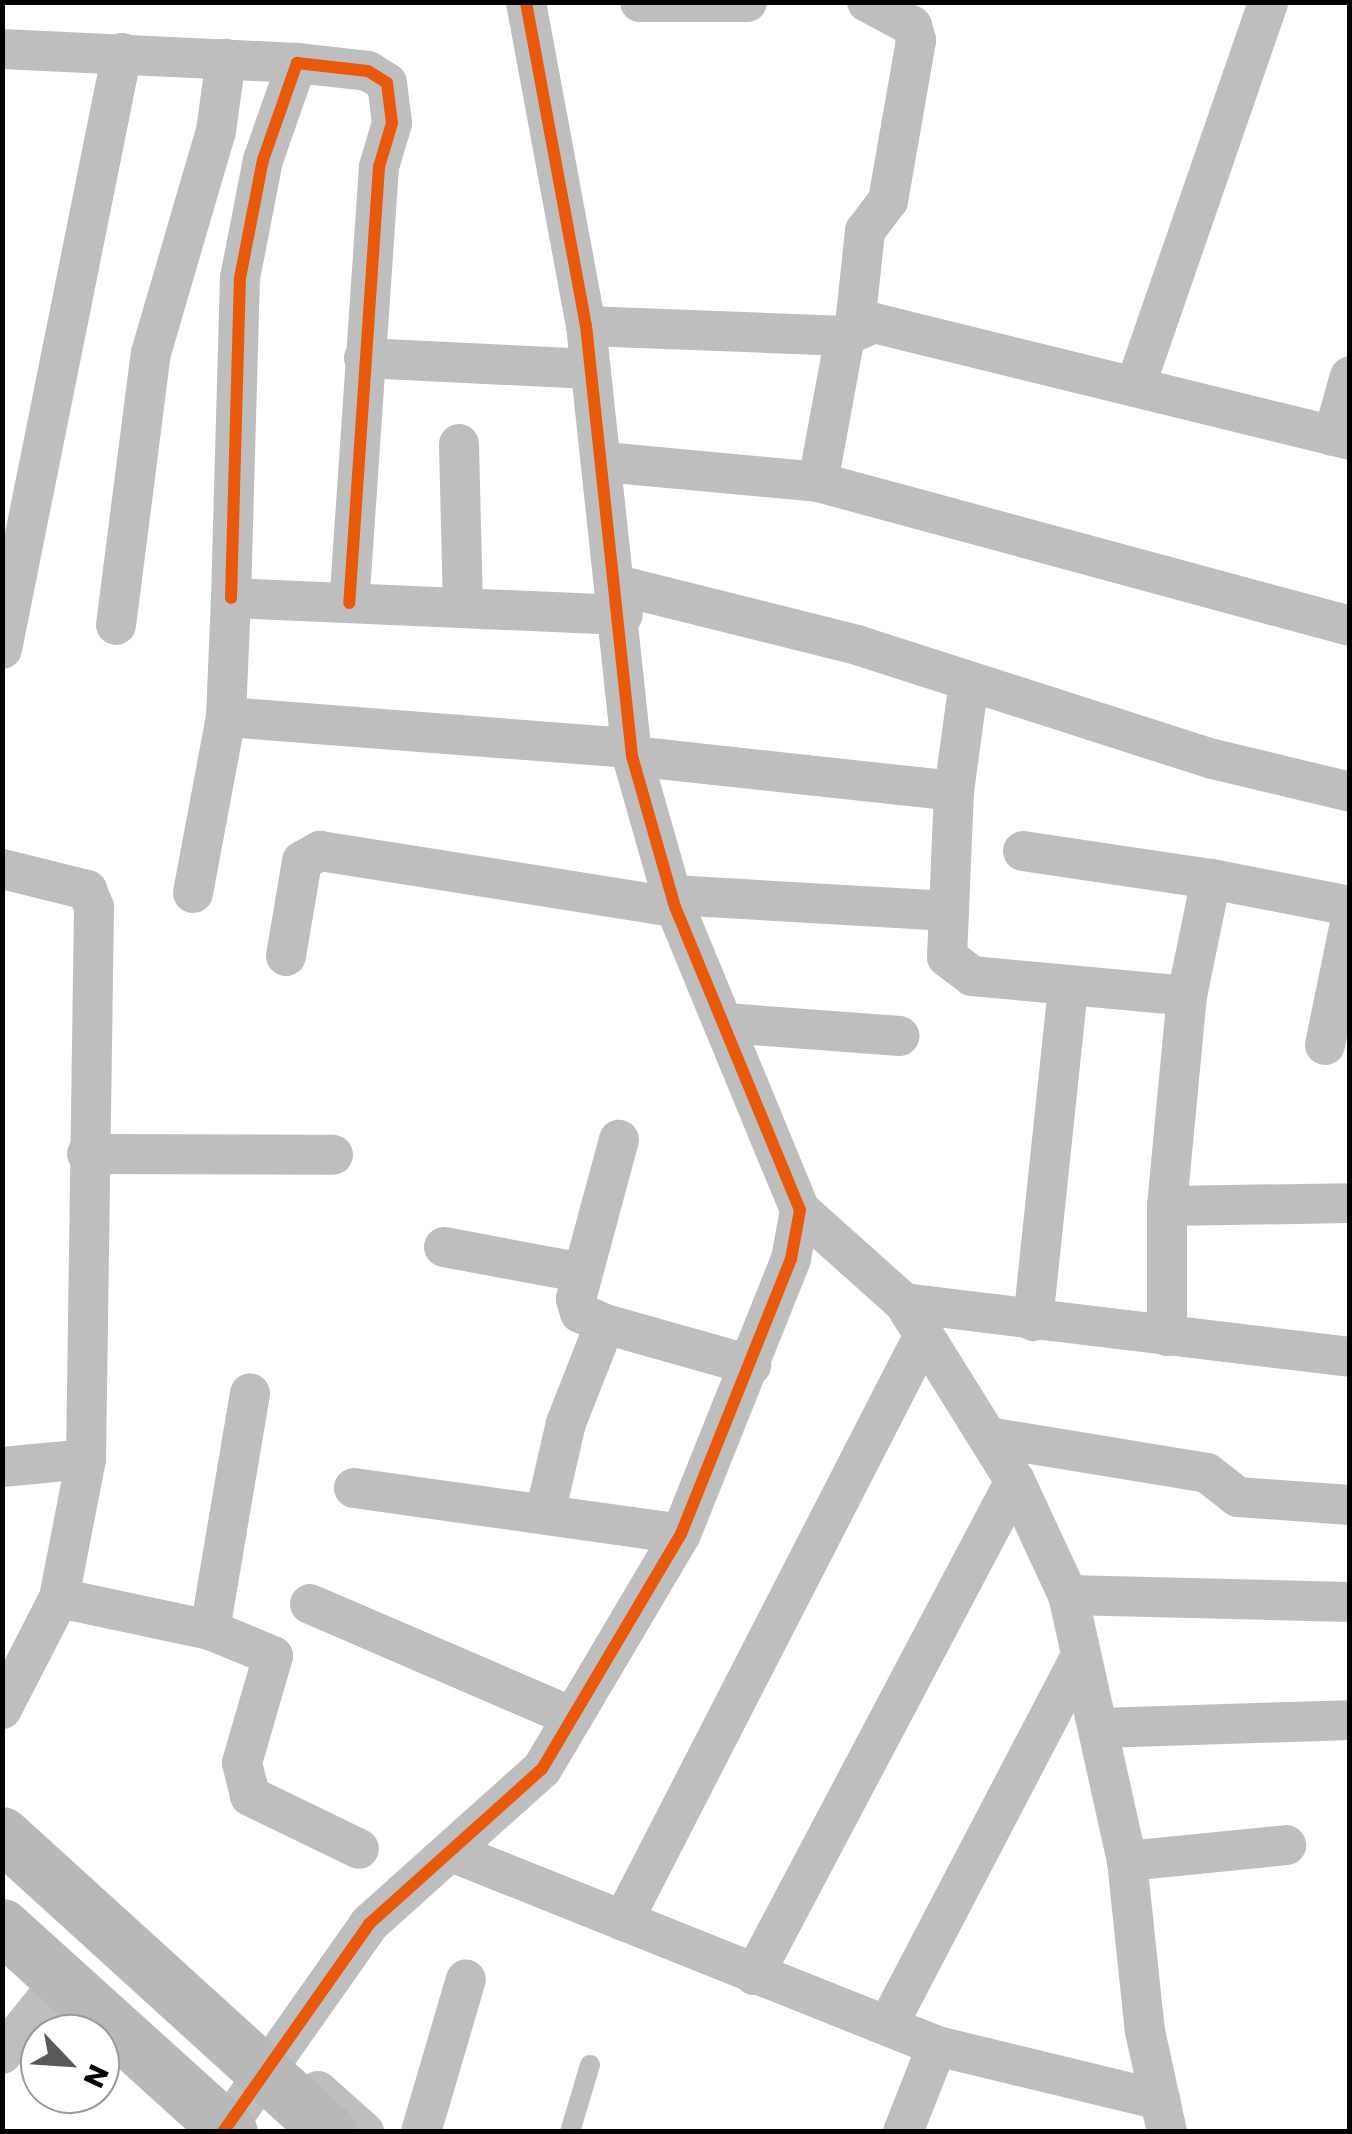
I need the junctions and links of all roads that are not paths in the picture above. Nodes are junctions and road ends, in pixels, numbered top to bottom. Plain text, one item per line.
1 (526, 2) edge
2 (640, 2) edge
3 (746, 2) edge
4 (867, 2) edge
5 (1268, 2) edge
6 (2, 49) edge
7 (122, 53) junction
8 (226, 59) junction
9 (297, 63) junction
10 (586, 326) junction
11 (850, 330) junction
12 (364, 358) junction
13 (592, 369) junction
14 (1350, 376) edge
15 (1135, 387) junction
16 (1341, 438) edge
17 (459, 444) dead end
18 (604, 462) junction
19 (818, 482) junction
20 (231, 598) junction
21 (622, 600) junction
22 (348, 603) junction
23 (463, 608) junction
24 (116, 625) dead end
25 (1350, 626) edge
26 (2, 649) edge
27 (969, 681) junction
28 (226, 718) junction
29 (632, 752) junction
30 (954, 791) junction
31 (1350, 792) edge
32 (1023, 851) dead end
33 (2, 869) edge
34 (1211, 878) junction
35 (194, 893) dead end
36 (674, 901) junction
37 (1350, 906) edge
38 (949, 911) junction
39 (1350, 924) edge
40 (286, 956) dead end
41 (1068, 986) junction
42 (1187, 996) junction
43 (726, 1023) junction
44 (900, 1036) dead end
45 (1325, 1045) dead end
46 (620, 1140) dead end
47 (87, 1154) junction
48 (333, 1155) dead end
49 (1350, 1202) edge
50 (1167, 1206) junction
51 (800, 1210) junction
52 (444, 1247) dead end
53 (583, 1273) junction
54 (914, 1319) junction
55 (1032, 1321) junction
56 (605, 1324) junction
57 (1167, 1336) junction
58 (1350, 1357) edge
59 (750, 1365) junction
60 (250, 1393) dead end
61 (988, 1436) junction
62 (86, 1459) junction
63 (2, 1467) edge
64 (1015, 1481) junction
65 (354, 1488) dead end
66 (1350, 1505) edge
67 (545, 1514) junction
68 (681, 1534) junction
69 (1068, 1594) junction
70 (59, 1598) junction
71 (1350, 1602) edge
72 (310, 1604) dead end
73 (210, 1630) junction
74 (1081, 1655) junction
75 (2, 1708) edge
76 (573, 1717) junction
77 (1350, 1720) edge
78 (1100, 1728) junction
79 (2, 1808) edge
80 (2, 1834) edge
81 (1286, 1845) dead end
82 (359, 1849) dead end
83 (454, 1854) junction
84 (1127, 1862) junction
85 (623, 1922) junction
86 (2, 1926) edge
87 (754, 1975) junction
88 (466, 1979) dead end
89 (61, 1981) junction
90 (888, 2023) junction
91 (936, 2046) junction
92 (2, 2054) edge
93 (269, 2062) junction
94 (590, 2065) dead end
95 (1164, 2116) edge
96 (226, 2130) edge
97 (330, 2132) edge
98 (364, 2132) edge
99 (421, 2132) edge
100 (570, 2132) edge
101 (903, 2132) edge

1 - 10 street
2 - 3 street
4 - 11 street
5 - 15 street
6 - 7 street
7 - 8 street
7 - 26 street
8 - 9 street
8 - 24 street
9 - 12 street
9 - 20 street
10 - 11 street
10 - 13 street
11 - 15 street
11 - 19 street
12 - 13 street
12 - 22 street
13 - 18 street
14 - 16 street
15 - 16 street
17 - 23 street
18 - 19 street
18 - 21 street
19 - 25 street
20 - 22 street
20 - 28 street
21 - 23 street
21 - 27 street
21 - 29 street
22 - 23 street
27 - 30 street
27 - 31 street
28 - 29 street
28 - 35 street
29 - 30 street
29 - 36 street
30 - 38 street
32 - 34 street
33 - 47 street
34 - 37 street
34 - 42 street
36 - 38 street
36 - 40 street
36 - 43 street
38 - 41 street
39 - 45 street
41 - 42 street
41 - 55 street
42 - 50 street
43 - 44 street
43 - 51 street
46 - 53 street
47 - 48 street
47 - 62 street
49 - 50 street
50 - 57 street
51 - 54 street
51 - 59 street
52 - 53 street
53 - 56 street
54 - 55 street
54 - 61 street
54 - 85 street
55 - 57 street
56 - 59 street
56 - 67 street
57 - 58 street
59 - 68 street
60 - 73 street
61 - 64 street
61 - 66 street
62 - 63 street
62 - 70 street
64 - 69 street
64 - 87 street
65 - 67 street
67 - 68 street
68 - 76 street
69 - 71 street
69 - 74 street
70 - 73 street
70 - 75 street
72 - 76 street
73 - 82 street
74 - 78 street
74 - 90 street
76 - 83 street
77 - 78 street
78 - 84 street
79 - 93 street
80 - 93 main road
81 - 84 street
83 - 85 street
83 - 93 street
84 - 95 street
85 - 87 street
86 - 89 main road
87 - 90 street
88 - 99 street
89 - 92 street
89 - 96 main road
90 - 91 street
91 - 95 street
91 - 101 street
93 - 96 street
93 - 97 main road
93 - 98 street
94 - 100 lane

